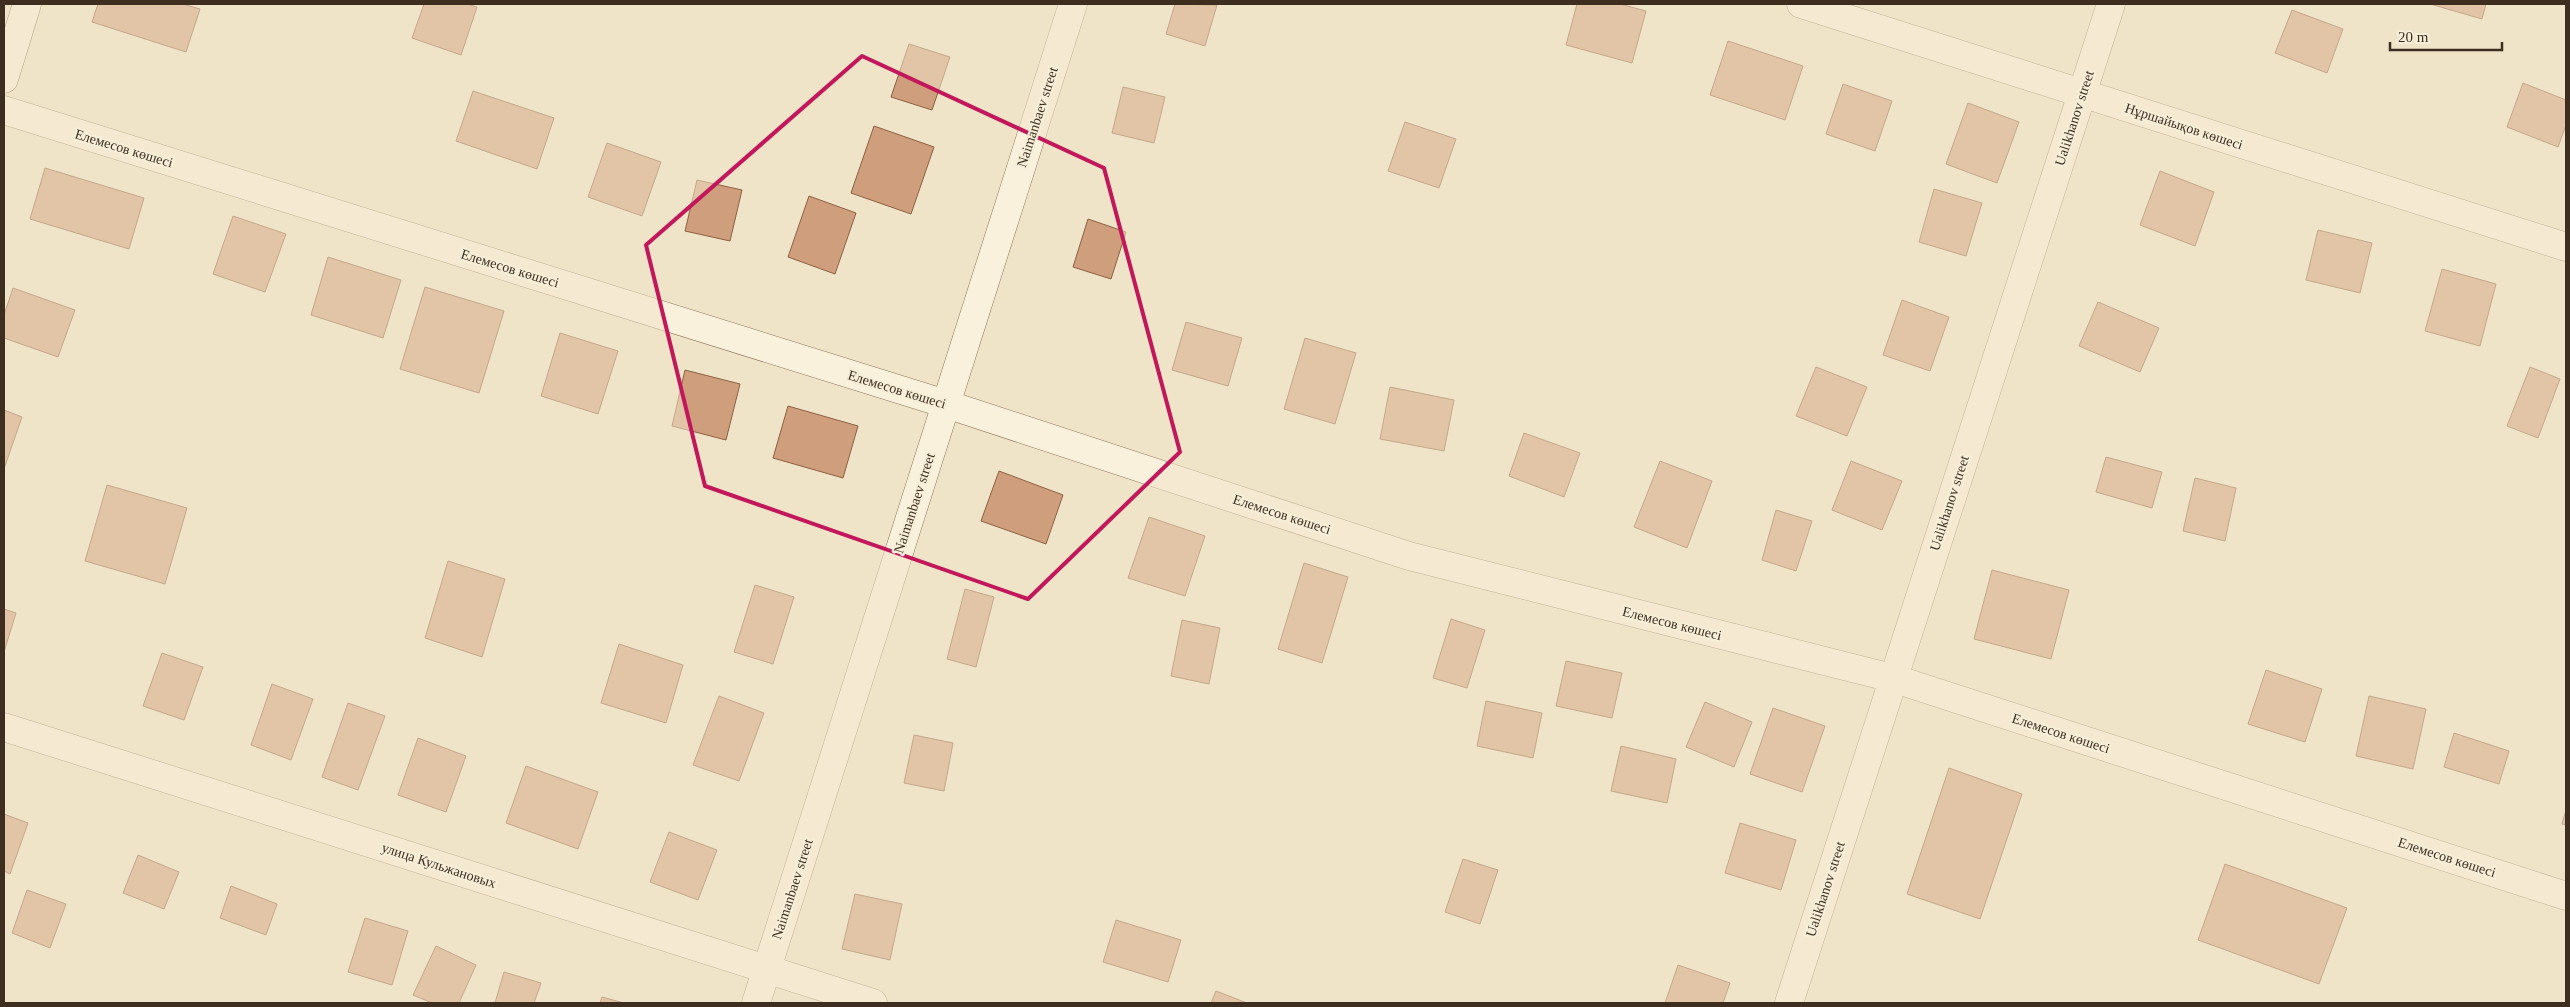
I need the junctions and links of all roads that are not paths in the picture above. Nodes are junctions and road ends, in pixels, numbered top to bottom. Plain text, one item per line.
1 (27, 4) edge
2 (1073, 4) edge
3 (1801, 4) edge
4 (2111, 4) edge
5 (4, 78) edge
6 (2082, 94) junction
7 (4, 110) edge
8 (2566, 248) edge
9 (946, 404) junction
10 (1892, 678) junction
11 (4, 728) edge
12 (2566, 896) edge
13 (767, 969) junction
14 (756, 1003) edge
15 (873, 1003) edge
16 (1789, 1003) edge

1 - 5 street
2 - 9 street, Naimanbaev street
3 - 6 street, Нұршайықов көшесі
4 - 6 street, Ualikhanov street
6 - 8 street, Нұршайықов көшесі
6 - 10 street, Ualikhanov street
7 - 9 street, Елемесов көшесі
9 - 10 street, Елемесов көшесі
9 - 13 street, Naimanbaev street
10 - 12 street, Елемесов көшесі
10 - 16 street, Ualikhanov street
11 - 13 street, улица Кульжановых
13 - 14 street, Naimanbaev street
13 - 15 street, улица Кульжановых

